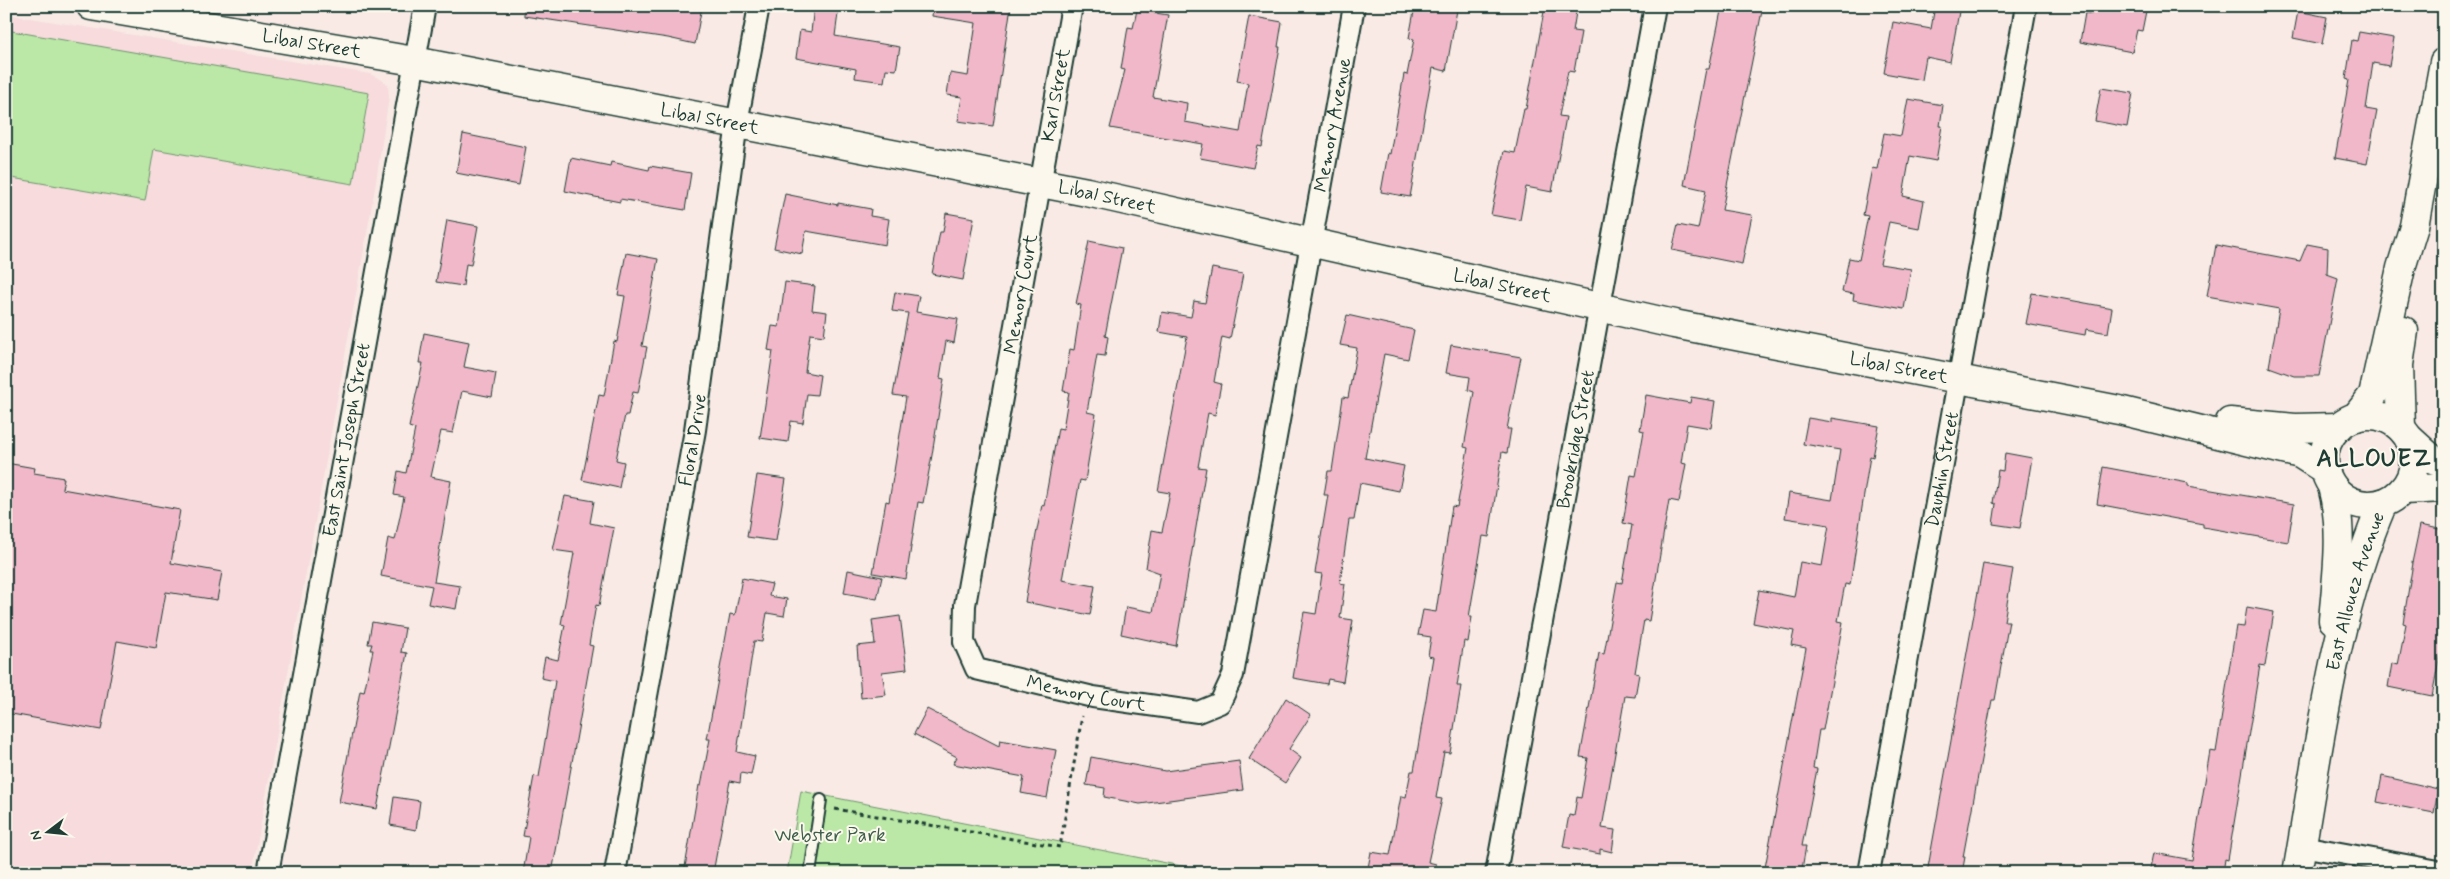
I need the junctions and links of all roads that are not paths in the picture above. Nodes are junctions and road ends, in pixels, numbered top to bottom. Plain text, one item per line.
1 (91, 6) edge
2 (425, 6) edge
3 (760, 6) edge
4 (1072, 6) edge
5 (1354, 6) edge
6 (1655, 6) edge
7 (2026, 6) edge
8 (414, 61) junction
9 (2444, 62) edge
10 (737, 123) junction
11 (1040, 183) junction
12 (2414, 226) junction
13 (1312, 243) junction
14 (1600, 308) junction
15 (1958, 380) junction
16 (2119, 410) junction
17 (2347, 422) junction
18 (2405, 434) junction
19 (2444, 464) edge
20 (2329, 478) junction
21 (2444, 488) edge
22 (2393, 497) junction
23 (2330, 681) junction
24 (821, 803) road end
25 (2302, 846) junction
26 (2444, 872) edge
27 (268, 873) edge
28 (615, 873) edge
29 (810, 873) edge
30 (1496, 873) edge
31 (1869, 873) edge
32 (2297, 873) edge

1 - 8 street, Libal Street
2 - 8 street, East Saint Joseph Street
3 - 10 street, Floral Drive
4 - 11 street, Karl Street
5 - 13 street, Memory Avenue
6 - 14 street, Brookridge Street
7 - 15 street, Dauphin Street
8 - 10 street, Libal Street
8 - 27 street, East Saint Joseph Street
9 - 12 street
10 - 11 street, Libal Street
10 - 28 street, Floral Drive
11 - 13 street, Libal Street
11 - 13 street, Memory Court
12 - 17 street
12 - 18 street
13 - 14 street, Libal Street
14 - 15 street, Libal Street
14 - 30 street, Brookridge Street
15 - 16 street, Libal Street
15 - 31 street, Dauphin Street
16 - 17 street, Libal Street
16 - 20 street, Libal Street
17 - 18 street
17 - 20 street
18 - 19 street
18 - 22 street
20 - 22 street
20 - 23 street, East Allouez Avenue
21 - 22 street
22 - 23 street, East Allouez Avenue
23 - 25 street, East Allouez Avenue
24 - 29 lane
25 - 26 street
25 - 32 street, East Allouez Avenue

